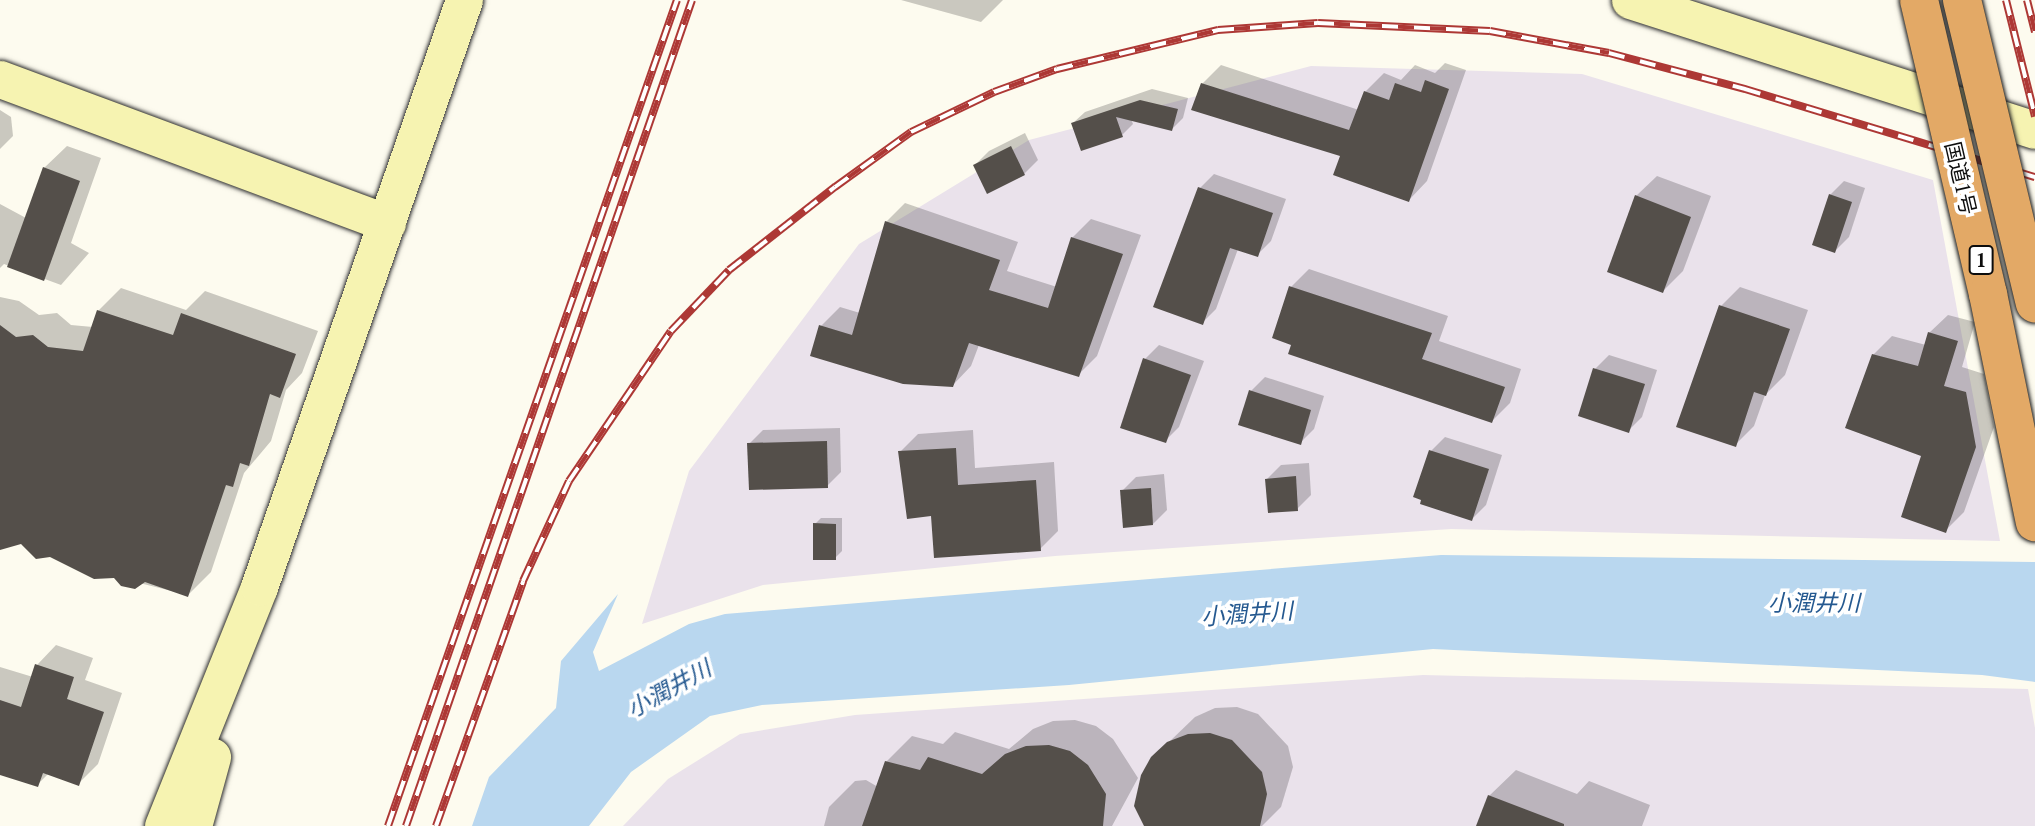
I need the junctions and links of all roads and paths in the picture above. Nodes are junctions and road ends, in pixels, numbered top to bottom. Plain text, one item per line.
1 (464, 0) edge
2 (1629, 0) edge
3 (1919, 0) edge
4 (1962, 0) edge
5 (0, 79) edge
6 (2035, 130) edge
7 (387, 223) junction
8 (2035, 303) edge
9 (2035, 522) edge
10 (260, 587) junction
11 (163, 826) edge
12 (193, 826) edge

1 - 7 street
2 - 6 street
3 - 9 highway, 国道1号 / 1, bridge
4 - 8 highway, 国道1号 / 1, bridge
5 - 7 street
7 - 10 street
10 - 11 street
10 - 12 street

